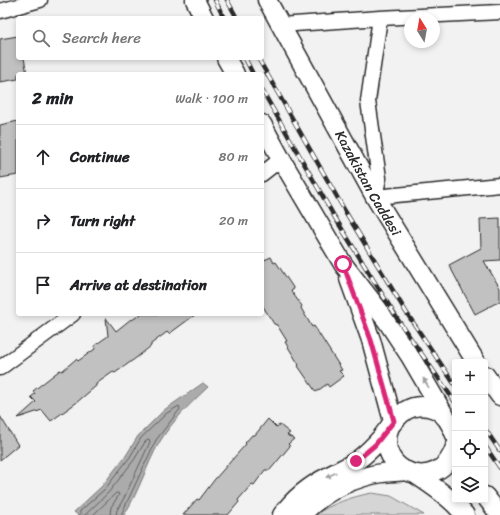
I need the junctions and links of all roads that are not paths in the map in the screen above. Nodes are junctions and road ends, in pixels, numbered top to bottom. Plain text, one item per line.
1 (40, 0) edge
2 (195, 0) edge
3 (267, 0) edge
4 (0, 12) edge
5 (500, 12) edge
6 (203, 16) edge
7 (380, 18) junction
8 (280, 26) junction
9 (227, 60) edge
10 (234, 72) edge
11 (264, 128) edge
12 (281, 159) junction
13 (264, 172) edge
14 (500, 185) edge
15 (375, 197) junction
16 (343, 264) junction
17 (70, 316) edge
18 (474, 359) edge
19 (0, 368) edge
20 (488, 379) edge
21 (500, 396) edge
22 (446, 416) junction
23 (392, 422) junction
24 (454, 431) edge
25 (452, 455) edge
26 (411, 473) junction
27 (488, 500) edge
28 (282, 515) edge
29 (301, 515) edge
30 (465, 515) edge
31 (500, 515) edge

1 - 4 street
2 - 6 main road
3 - 8 main road, Kazakistan Caddesi
5 - 7 street
7 - 8 street
7 - 15 street
8 - 15 main road, Kazakistan Caddesi
9 - 10 main road
11 - 12 main road
12 - 13 street
12 - 16 main road
14 - 15 street
15 - 18 main road, Kazakistan Caddesi
22 -> 16 main road
16 - 23 main road
17 - 19 street
20 - 21 main road
22 - 23 main road
22 - 24 main road
23 - 26 main road
23 -> 28 main road
25 - 26 main road
26 - 29 main road
26 - 30 main road
27 - 31 main road

